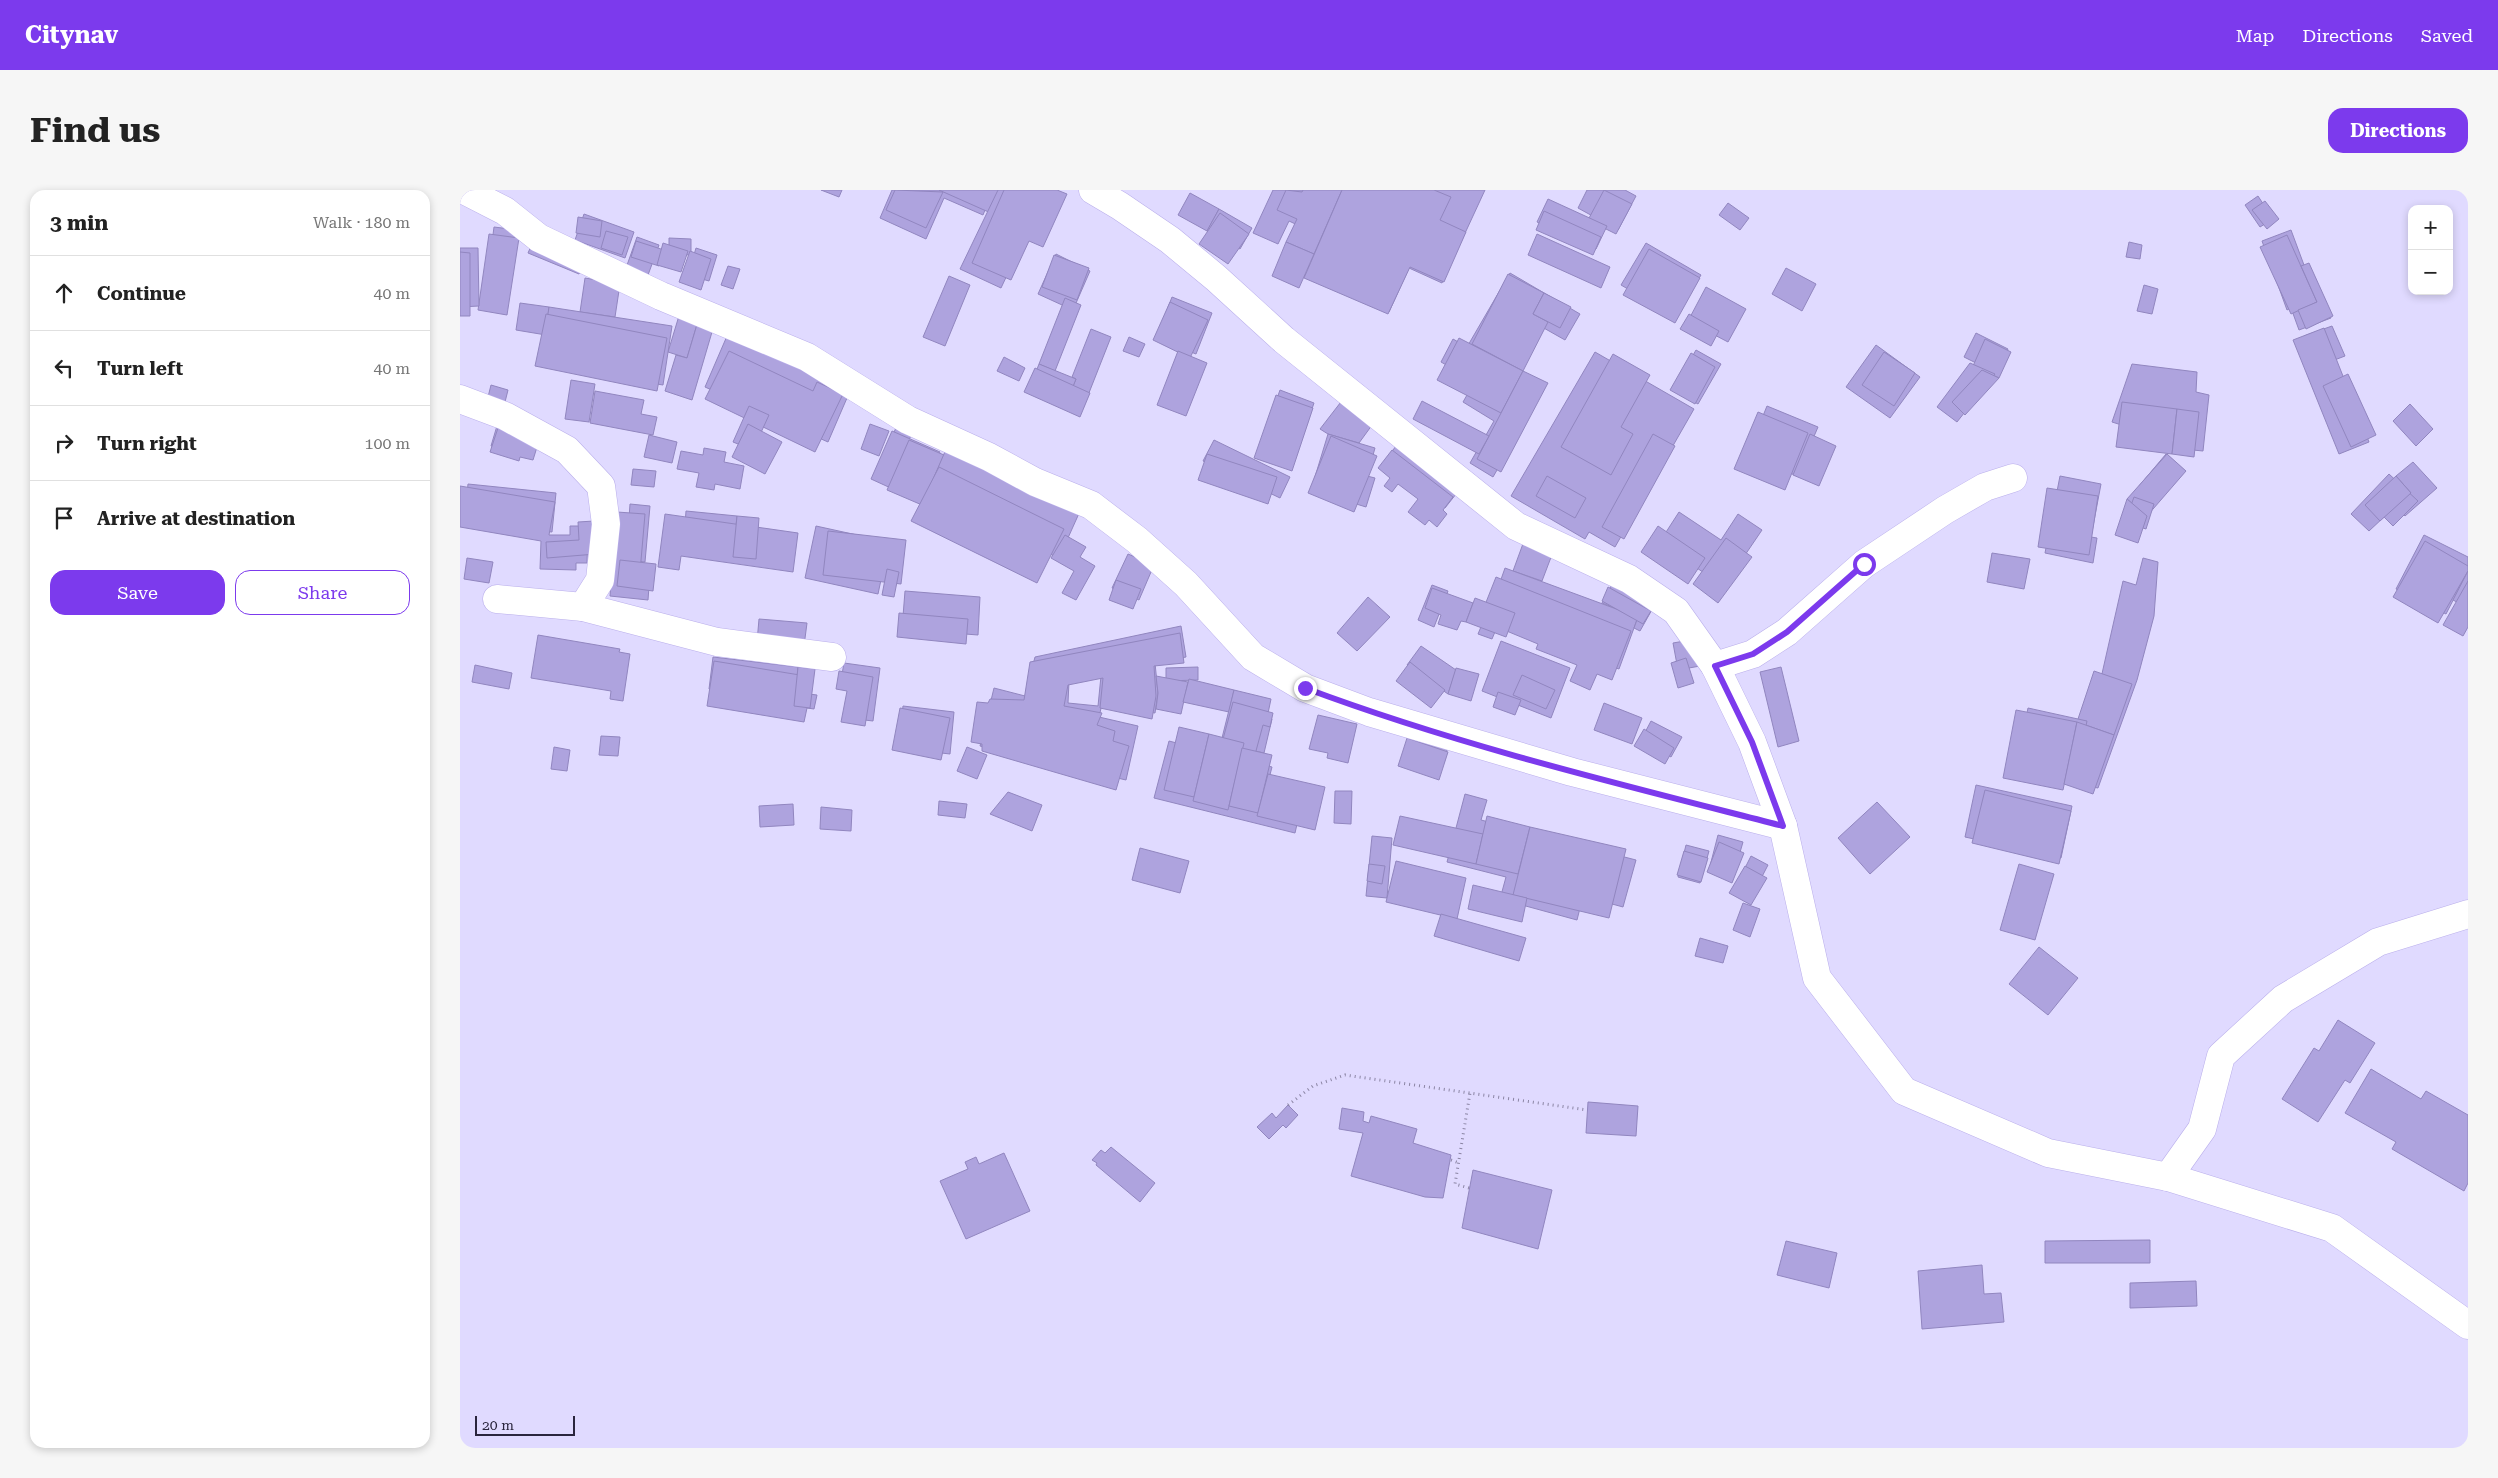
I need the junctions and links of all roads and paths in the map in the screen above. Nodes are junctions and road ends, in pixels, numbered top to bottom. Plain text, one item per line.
1 (464, 190) edge
2 (1093, 190) edge
3 (460, 400) edge
4 (2013, 478) dead end
5 (497, 599) dead end
6 (583, 607) junction
7 (832, 657) dead end
8 (1715, 666) junction
9 (1783, 826) junction
10 (2468, 914) edge
11 (1470, 1093) junction
12 (1288, 1105) dead end
13 (1587, 1110) dead end
14 (1451, 1160) dead end
15 (1459, 1163) junction
16 (2168, 1177) junction
17 (1469, 1188) dead end
18 (2468, 1324) edge

1 - 9 street
2 - 8 street
3 - 6 street
4 - 8 street
5 - 6 street
6 - 7 street
8 - 9 street
9 - 16 street
10 - 16 street
11 - 12 path
11 - 13 path
11 - 15 path
14 - 15 path
15 - 17 path
16 - 18 street

